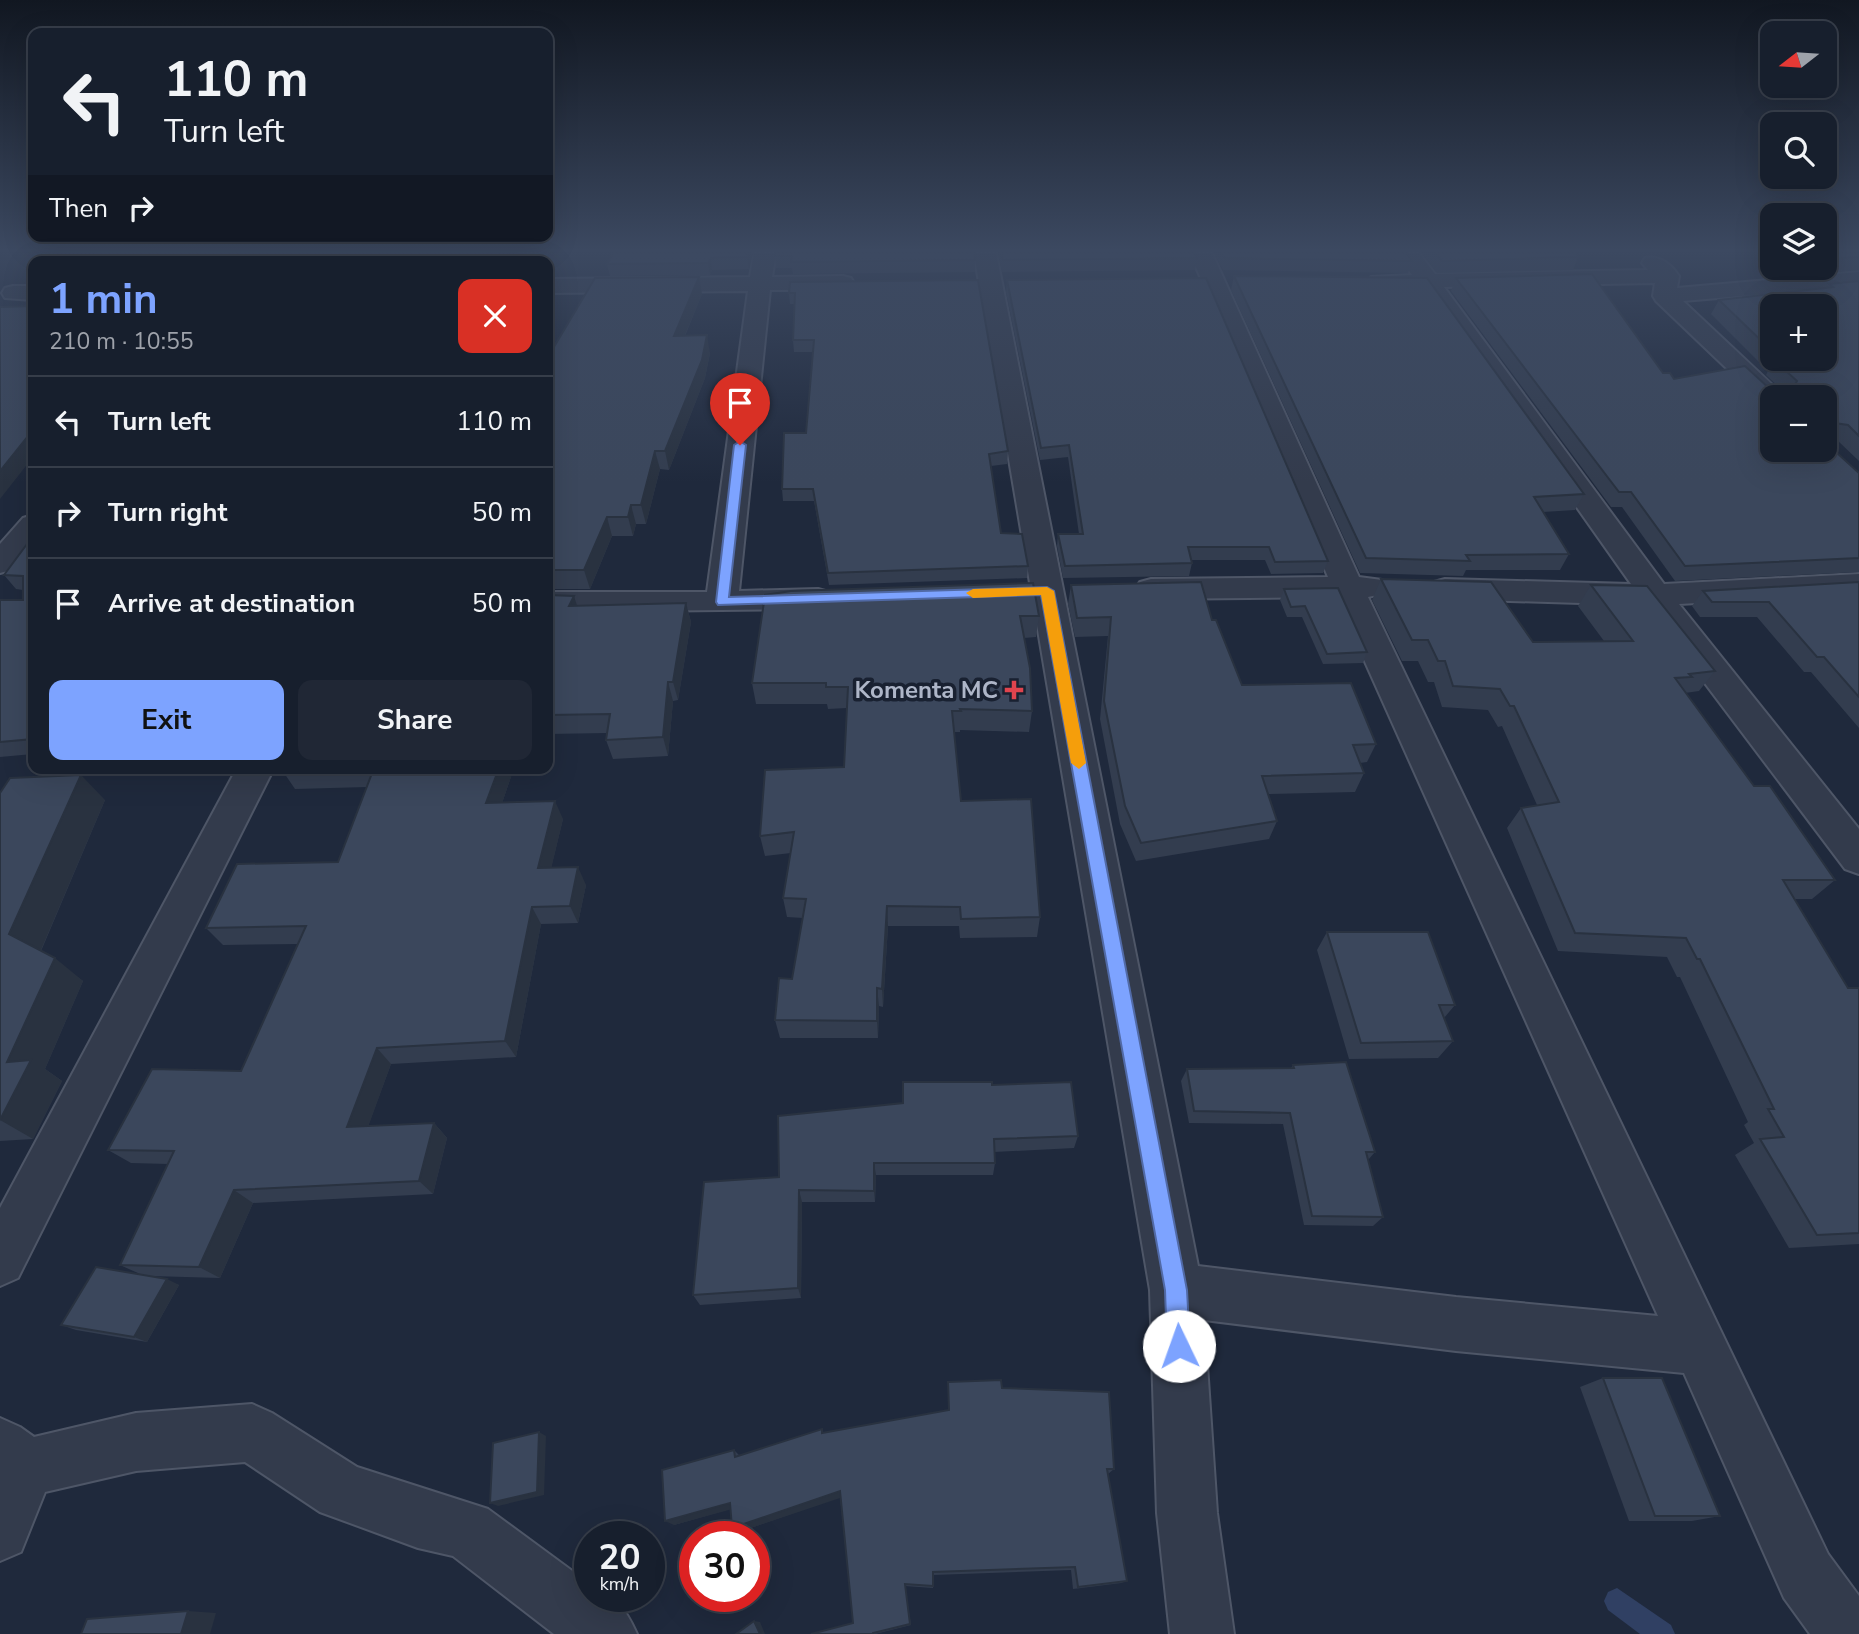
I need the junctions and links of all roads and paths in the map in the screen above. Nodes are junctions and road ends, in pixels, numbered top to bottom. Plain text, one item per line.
1 (753, 329) edge
2 (999, 329) edge
3 (1234, 329) edge
4 (1464, 329) edge
5 (1707, 329) edge
6 (1760, 385) edge
7 (28, 530) edge
8 (0, 563) edge
9 (1859, 584) edge
10 (1347, 586) junction
11 (1115, 590) edge
12 (1655, 595) junction
13 (844, 598) edge
14 (553, 602) edge
15 (722, 602) junction
16 (253, 774) edge
17 (1859, 858) edge
18 (0, 1260) edge
19 (1176, 1290) junction
20 (1699, 1347) junction
21 (13, 1457) edge
22 (0, 1531) edge
23 (606, 1634) edge
24 (1202, 1634) edge
25 (1848, 1634) edge

1 - 15 street
2 - 19 street
3 - 10 street
4 - 12 street
5 - 6 street
7 - 8 street
9 - 12 street
10 - 11 street
10 - 12 street
10 - 20 street
12 - 17 street
13 - 15 street
14 - 15 street
16 - 18 street
19 - 20 street
19 - 24 street
20 - 25 street
21 - 22 street
21 - 23 street

